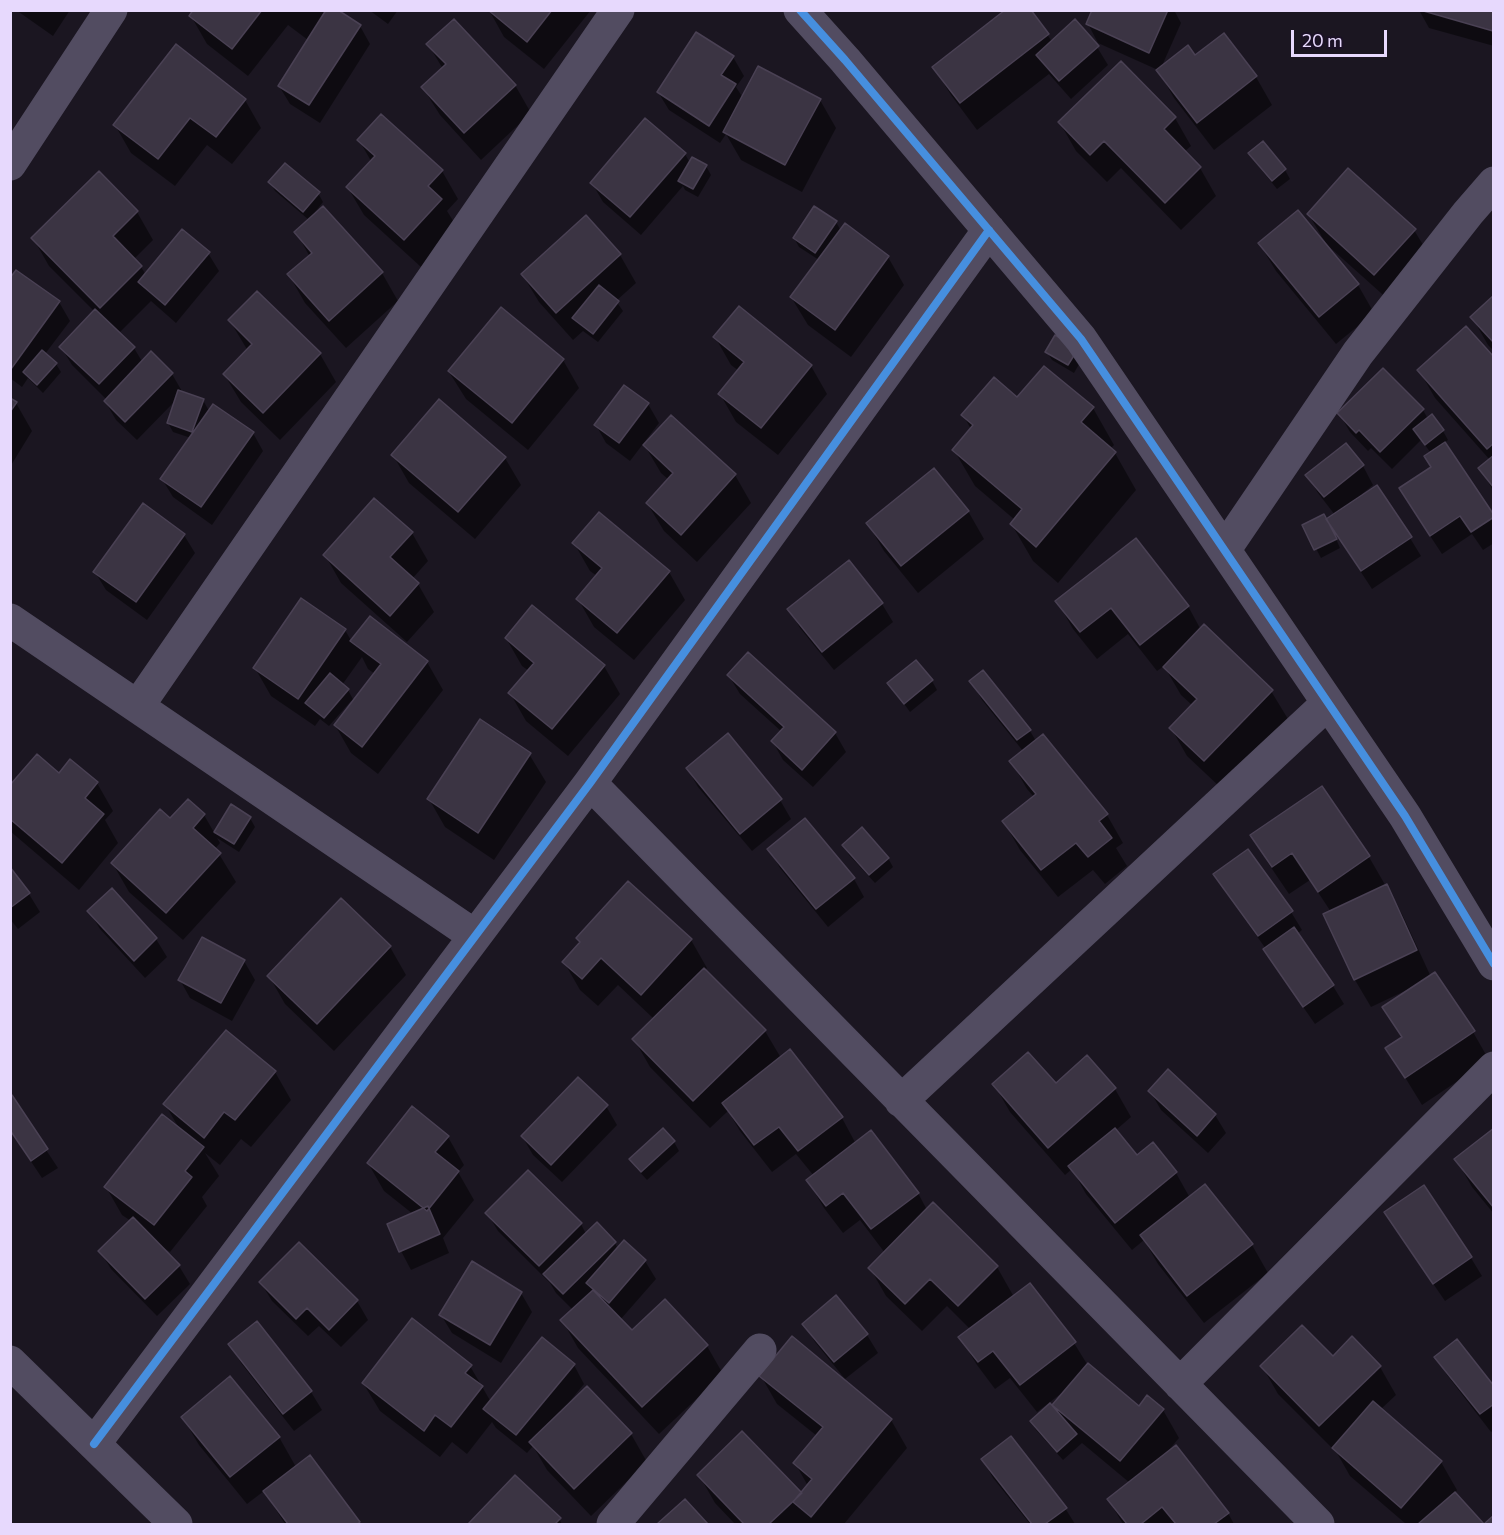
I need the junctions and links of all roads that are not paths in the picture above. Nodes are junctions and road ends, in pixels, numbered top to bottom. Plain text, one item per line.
1 (111, 10) edge
2 (618, 10) edge
3 (800, 10) edge
4 (10, 164) edge
5 (1494, 183) edge
6 (989, 230) junction
7 (1226, 549) junction
8 (10, 620) edge
9 (1328, 703) junction
10 (138, 706) junction
11 (590, 783) junction
12 (475, 936) junction
13 (1494, 964) edge
14 (1494, 1068) edge
15 (901, 1101) junction
16 (760, 1350) dead end
17 (10, 1362) edge
18 (1180, 1384) junction
19 (94, 1444) junction
20 (176, 1524) edge
21 (613, 1524) edge
22 (1318, 1524) edge

1 - 4 street
2 - 10 street
3 - 6 street
5 - 7 street
6 - 7 street
6 - 11 street
7 - 9 street
8 - 10 street
9 - 13 street
9 - 15 street
10 - 12 street
11 - 12 street
11 - 15 street
12 - 19 street
14 - 18 street
15 - 18 street
16 - 21 street
17 - 19 street
18 - 22 street
19 - 20 street

